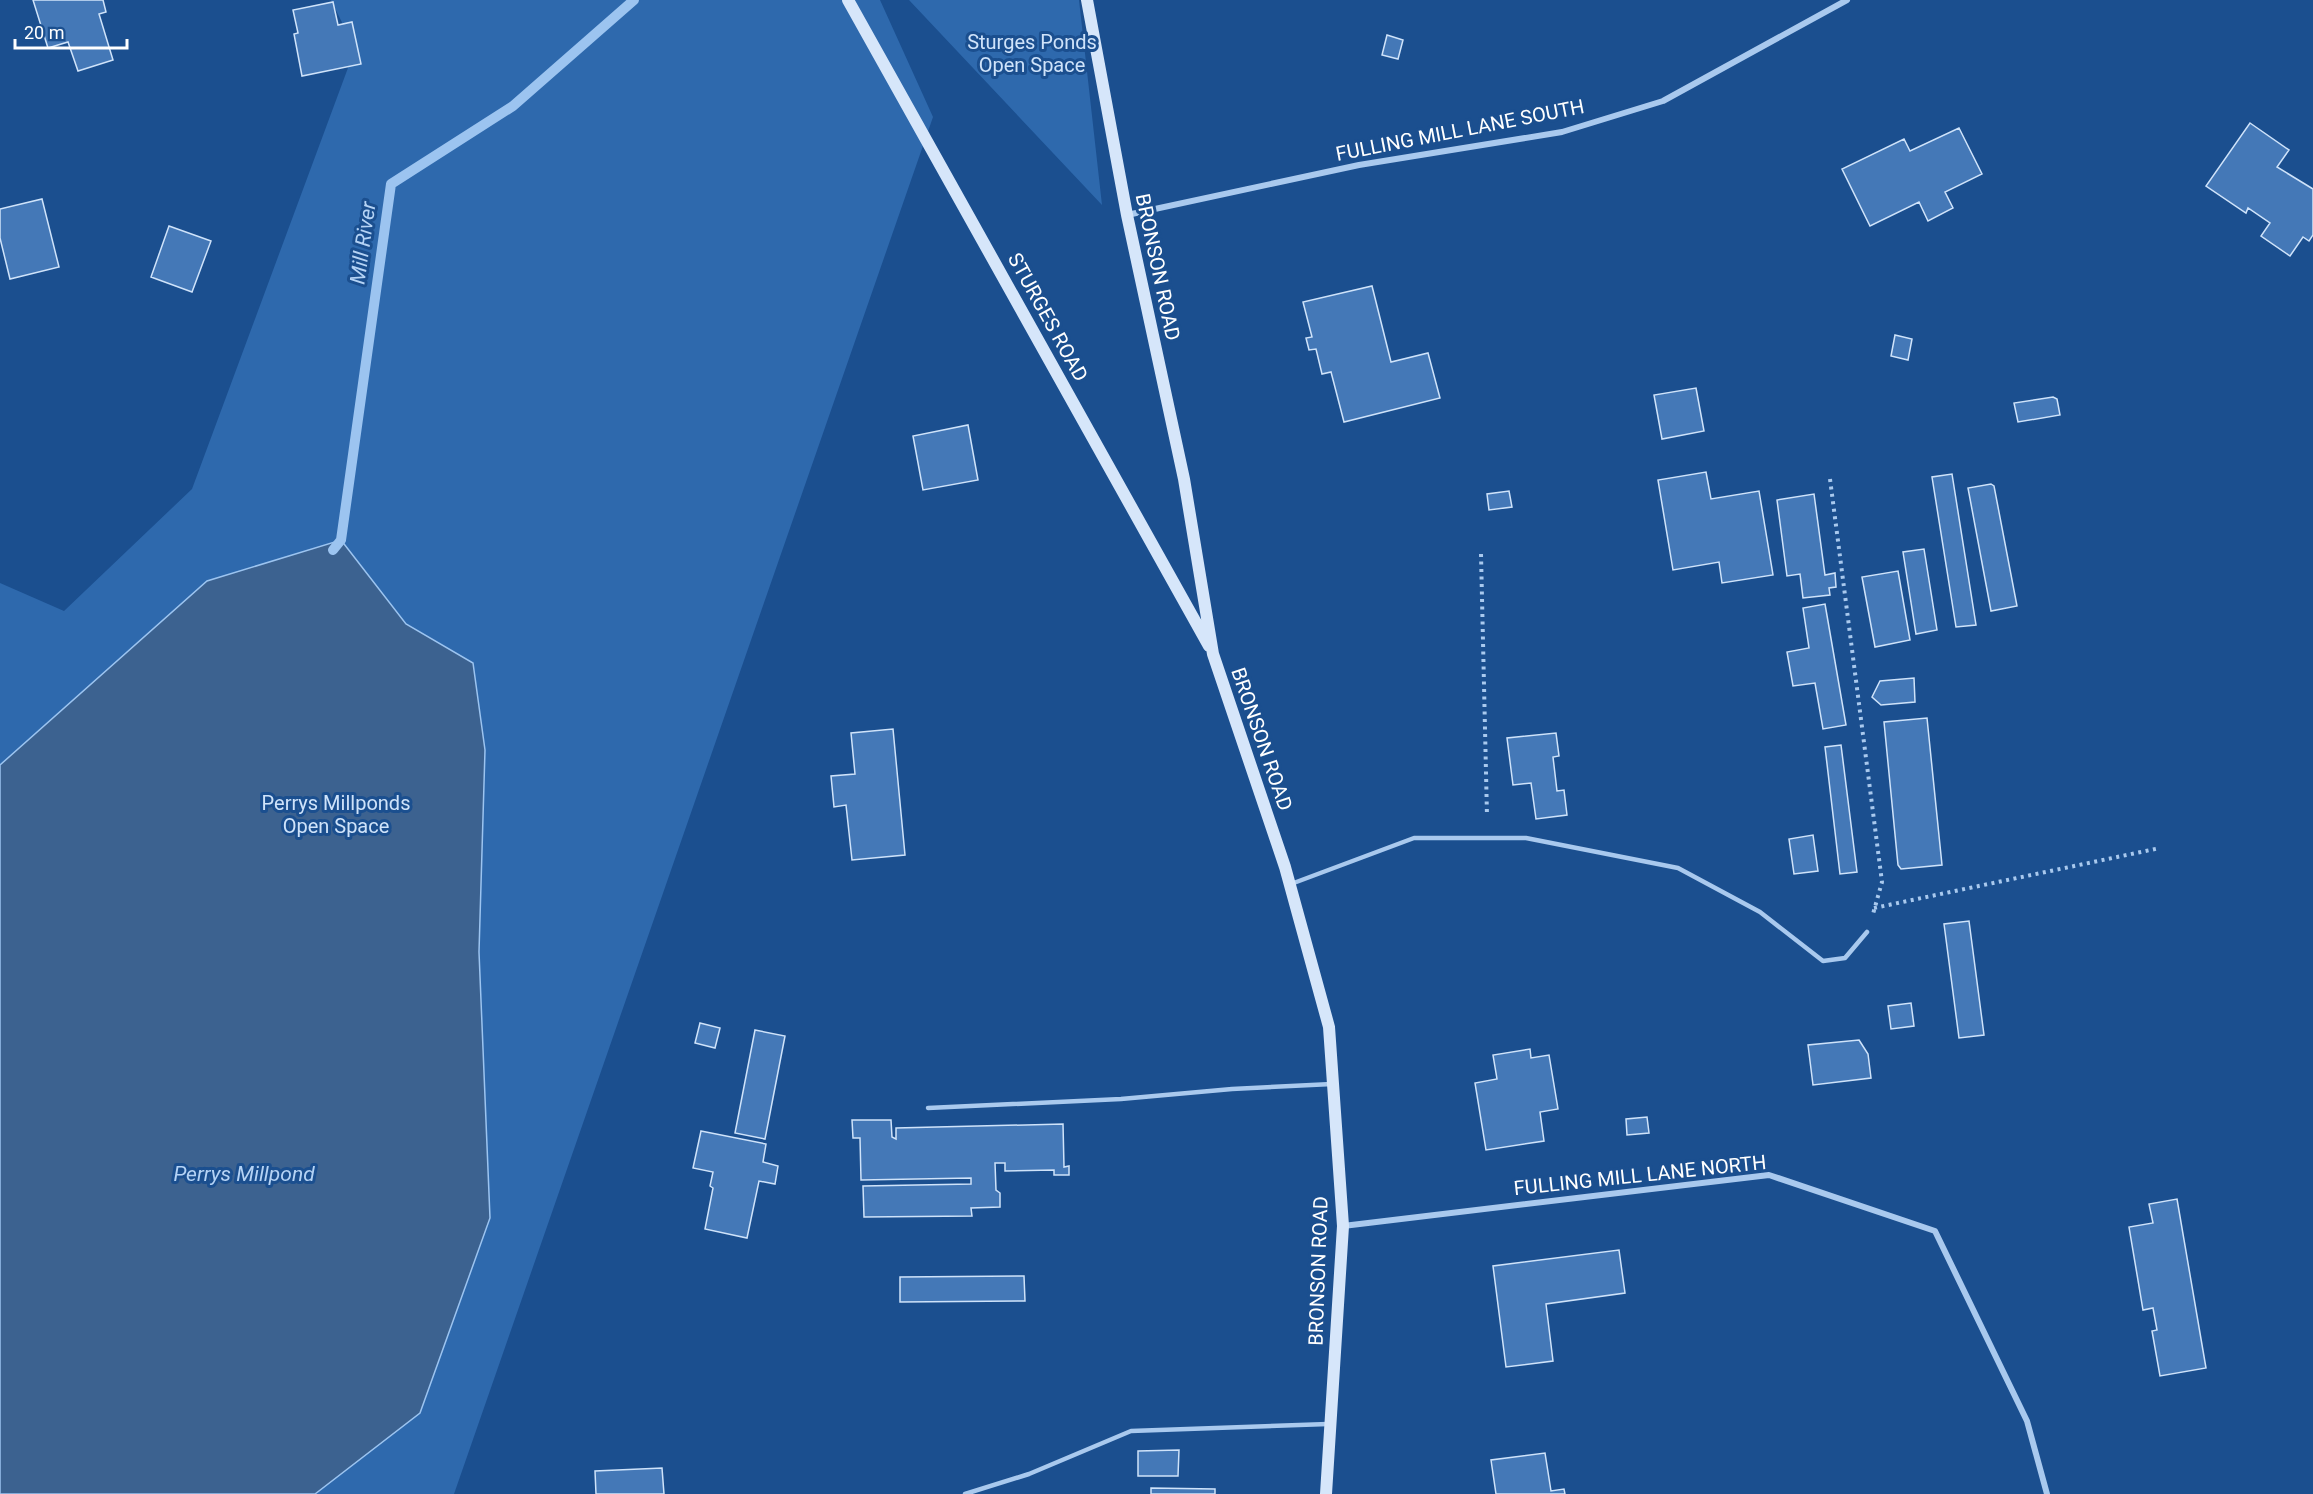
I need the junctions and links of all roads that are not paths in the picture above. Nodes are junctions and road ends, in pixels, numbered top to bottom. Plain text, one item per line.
1 (848, 0) edge
2 (1087, 0) edge
3 (1847, 0) edge
4 (1126, 215) junction
5 (1213, 654) junction
6 (1290, 885) junction
7 (1867, 932) road end
8 (1334, 1084) junction
9 (928, 1108) dead end
10 (1343, 1226) junction
11 (1331, 1424) junction
12 (965, 1494) edge
13 (1326, 1494) edge
14 (2047, 1494) edge

1 - 5 main road, STURGES ROAD
2 - 4 main road, BRONSON ROAD
3 - 4 street, FULLING MILL LANE SOUTH
4 - 5 main road, BRONSON ROAD
5 - 6 main road, BRONSON ROAD
6 - 7 lane
6 - 8 main road, BRONSON ROAD
8 - 9 lane
8 - 10 main road, BRONSON ROAD
10 - 11 main road, BRONSON ROAD
10 - 14 street, FULLING MILL LANE NORTH
11 - 12 lane
11 - 13 main road, BRONSON ROAD

